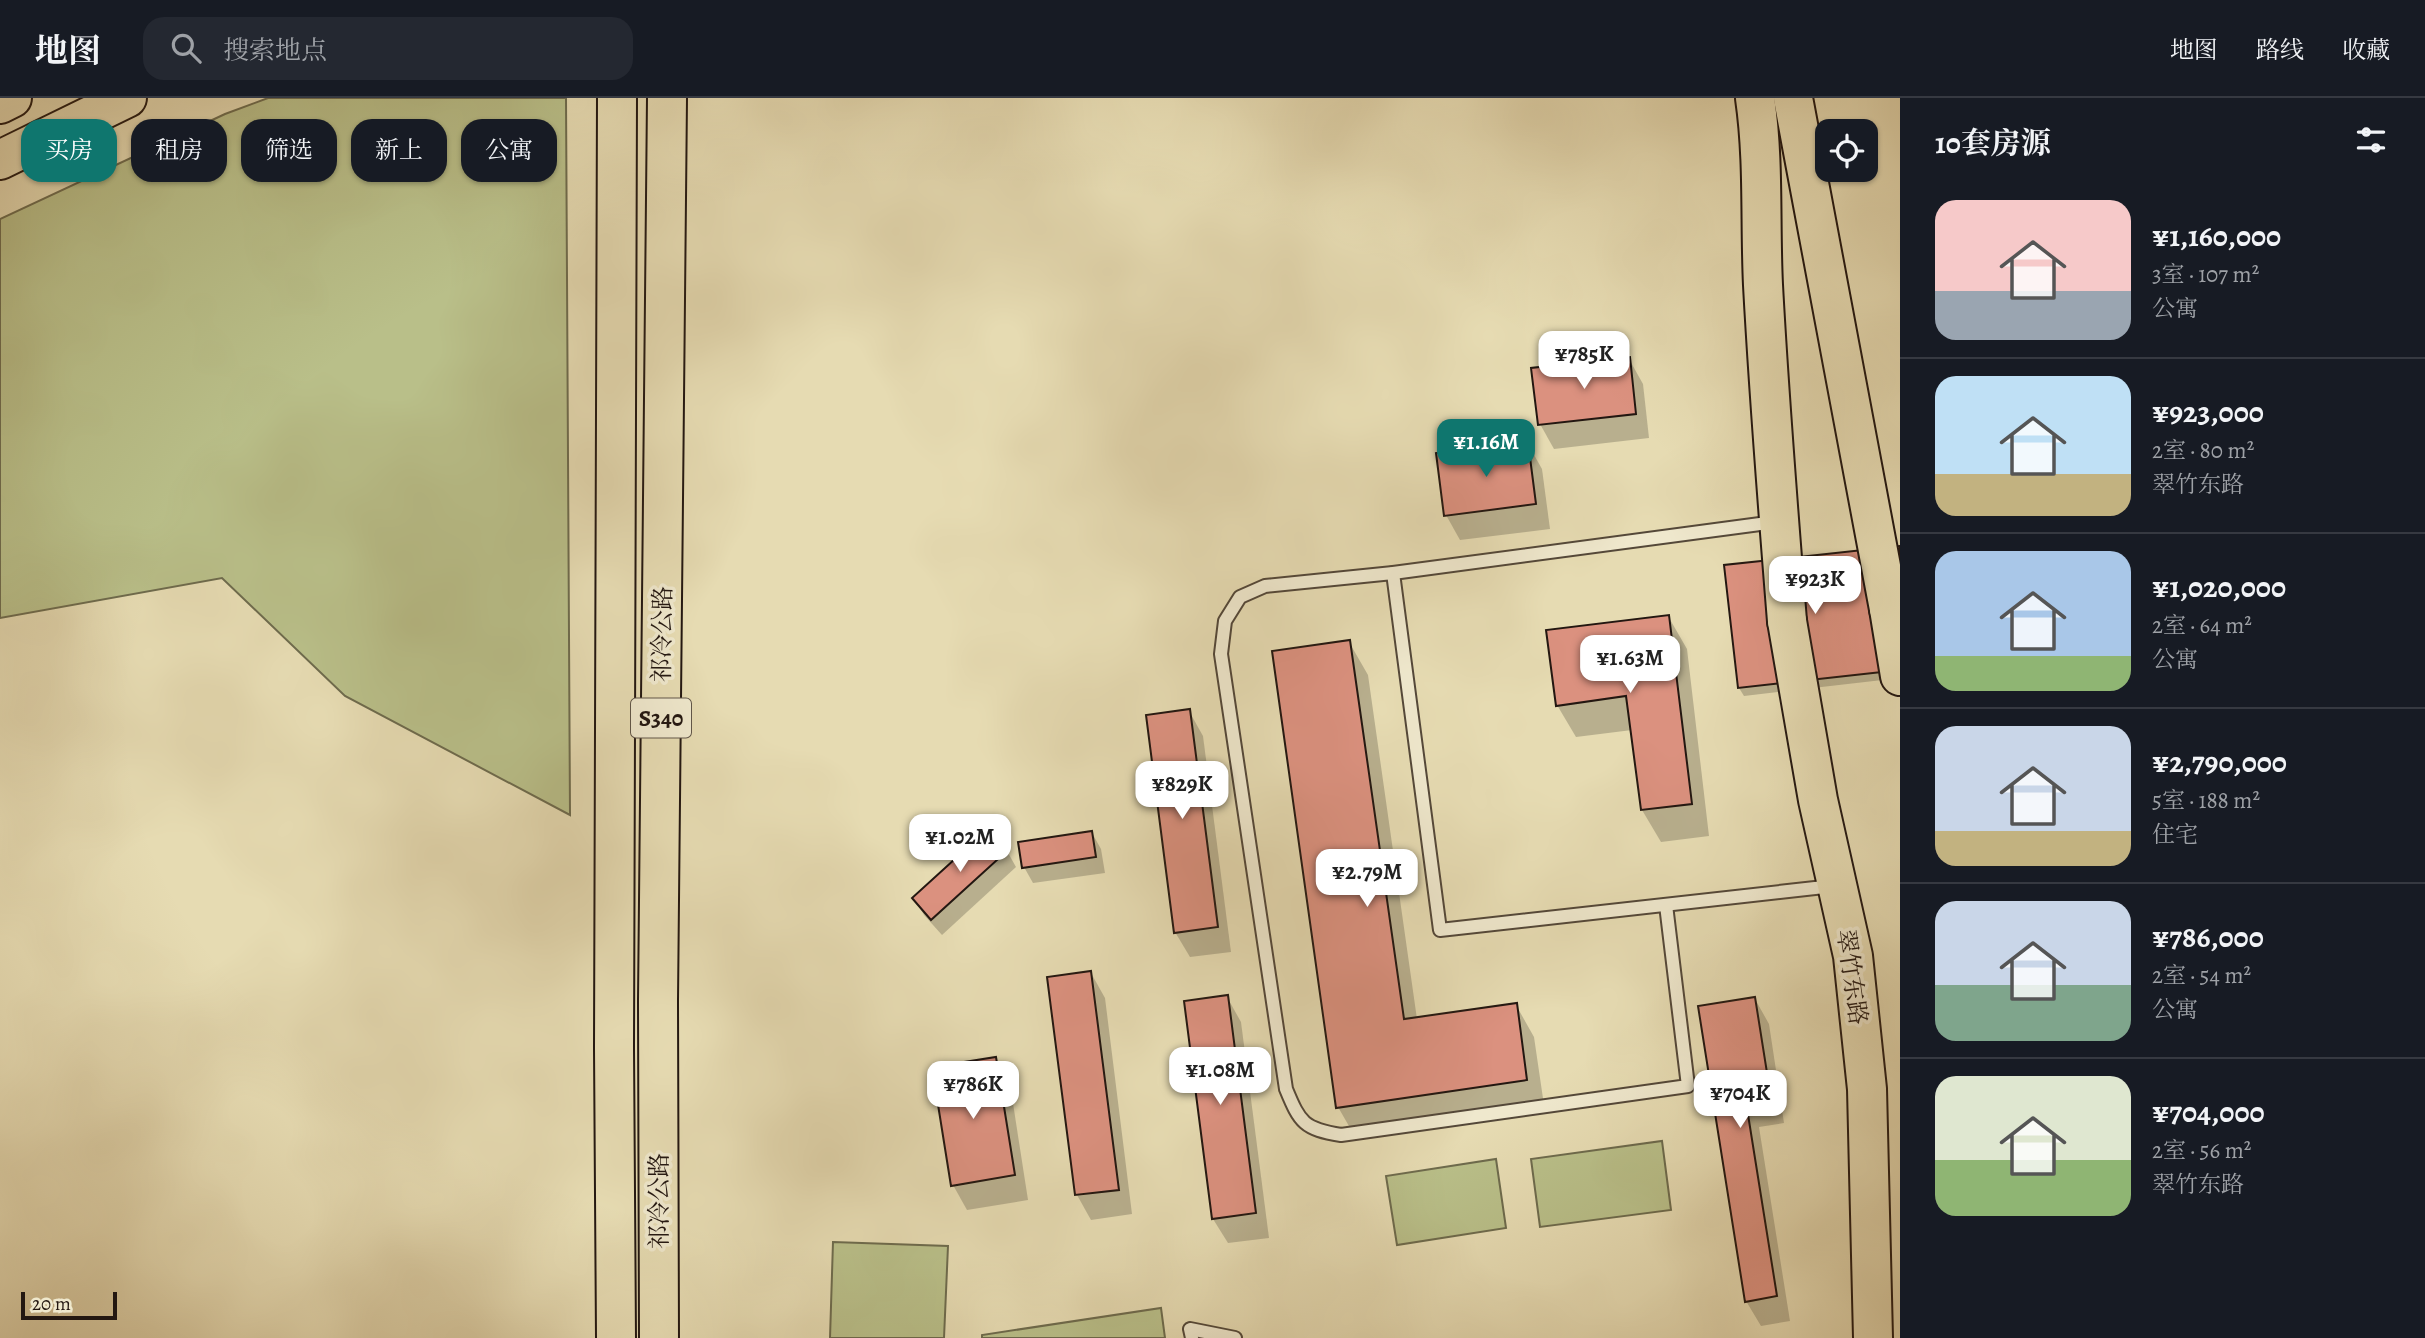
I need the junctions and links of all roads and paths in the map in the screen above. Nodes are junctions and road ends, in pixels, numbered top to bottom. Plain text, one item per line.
1 (12, 98) edge
2 (127, 98) edge
3 (617, 98) edge
4 (667, 98) edge
5 (1793, 98) edge
6 (0, 104) edge
7 (1754, 109) edge
8 (0, 160) edge
9 (1779, 521) junction
10 (1393, 573) junction
11 (1900, 676) edge
12 (1837, 885) junction
13 (1667, 905) junction
14 (616, 1338) edge
15 (659, 1338) edge
16 (1192, 1338) edge
17 (1235, 1338) edge
18 (1873, 1338) edge

1 - 6 main road
2 - 8 main road
3 - 14 main road, 祁冷公路 / S340
4 - 15 main road, 祁冷公路 / S340
5 - 11 main road
7 - 9 main road, 翠竹东路
9 - 10 lane
9 - 12 main road, 翠竹东路
10 - 13 lane
10 - 13 lane
12 - 13 lane
12 - 18 main road, 翠竹东路
16 - 17 lane

